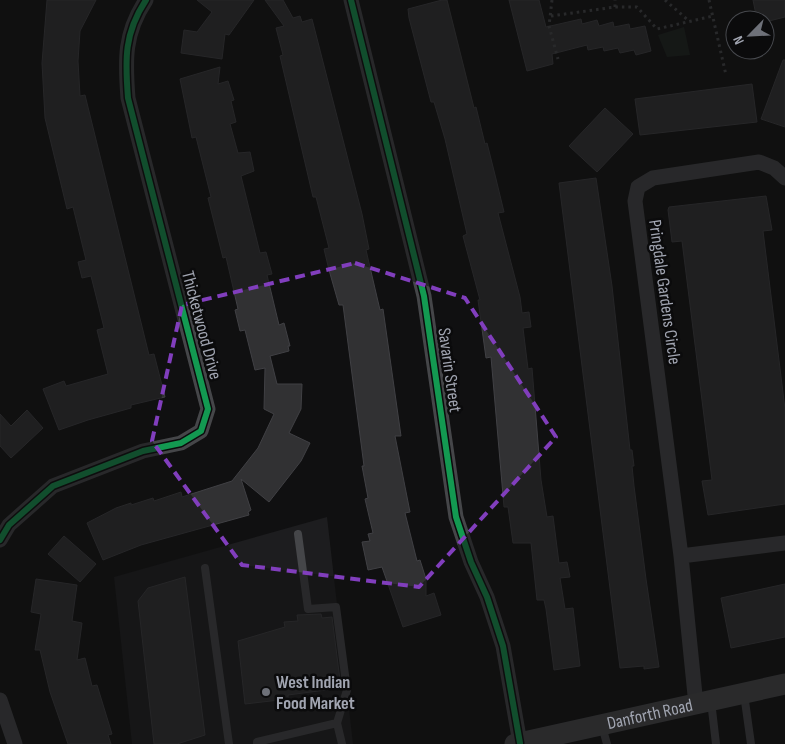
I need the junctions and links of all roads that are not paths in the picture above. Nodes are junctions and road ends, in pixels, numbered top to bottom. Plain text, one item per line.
1 (146, 0) edge
2 (351, 0) edge
3 (785, 178) edge
4 (4, 521) edge
5 (298, 534) dead end
6 (0, 540) edge
7 (785, 543) edge
8 (681, 556) junction
9 (205, 568) dead end
10 (785, 684) edge
11 (744, 694) junction
12 (0, 700) edge
13 (704, 703) junction
14 (337, 723) junction
15 (605, 735) edge
16 (517, 743) edge
17 (15, 744) edge
18 (229, 744) edge
19 (257, 744) edge
20 (342, 744) edge
21 (716, 744) edge
22 (750, 744) edge

1 - 4 street, Thicketwood Drive
2 - 16 street, Savarin Street
3 - 8 street, Pringdale Gardens Circle
4 - 6 street, Thicketwood Drive
5 - 14 lane
7 - 8 street
8 - 13 street, Pringdale Gardens Circle
9 - 18 lane
10 - 11 main road, Danforth Road
11 - 13 main road, Danforth Road
11 - 22 lane
12 - 17 street
13 - 15 main road, Danforth Road
13 - 21 lane
14 - 19 lane
14 - 20 lane
15 - 16 main road, Danforth Road

